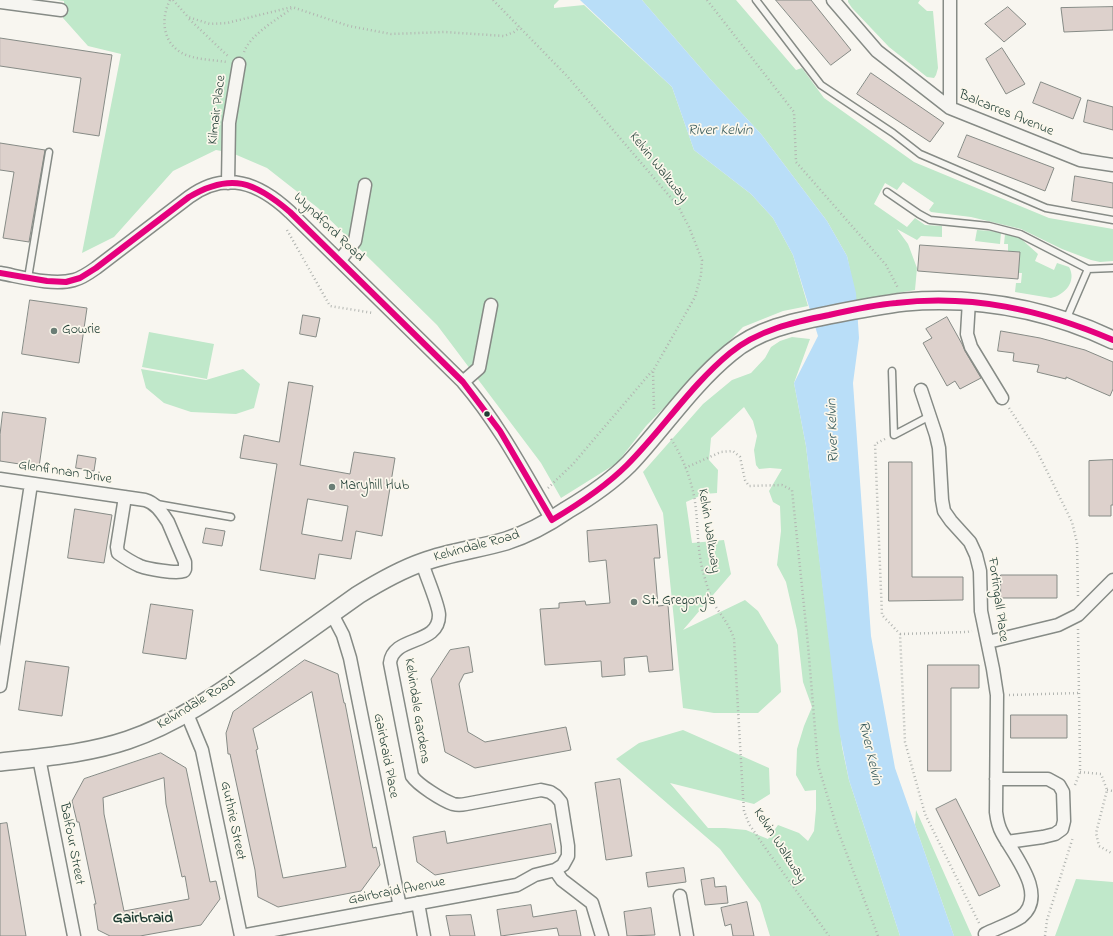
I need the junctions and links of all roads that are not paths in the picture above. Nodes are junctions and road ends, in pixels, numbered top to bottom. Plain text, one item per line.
1 (756, 0) edge
2 (833, 0) edge
3 (950, 0) edge
4 (0, 2) edge
5 (61, 10) dead end
6 (239, 64) road end
7 (950, 108) junction
8 (49, 152) dead end
9 (1113, 165) edge
10 (228, 183) junction
11 (365, 185) dead end
12 (887, 192) dead end
13 (1113, 220) edge
14 (340, 260) junction
15 (1113, 268) edge
16 (1088, 269) junction
17 (0, 273) edge
18 (28, 278) junction
19 (969, 301) junction
20 (491, 305) dead end
21 (1066, 320) junction
22 (1113, 340) edge
23 (892, 371) dead end
24 (463, 382) junction
25 (921, 390) dead end
26 (1002, 398) road end
27 (930, 416) junction
28 (0, 479) edge
29 (32, 484) junction
30 (125, 498) junction
31 (151, 502) junction
32 (231, 517) dead end
33 (552, 520) junction
34 (422, 562) junction
35 (1113, 580) edge
36 (332, 614) junction
37 (988, 642) junction
38 (0, 686) edge
39 (187, 714) junction
40 (39, 758) junction
41 (0, 762) edge
42 (996, 779) junction
43 (1007, 842) junction
44 (555, 870) junction
45 (680, 896) dead end
46 (418, 903) junction
47 (400, 907) junction
48 (985, 934) road end
49 (74, 936) edge
50 (241, 936) edge
51 (424, 936) edge
52 (602, 936) edge
53 (688, 936) edge

1 - 13 lane
2 - 7 street, Balcarres Avenue
3 - 7 street
4 - 5 street
6 - 10 street, Kilmair Place
7 - 9 street, Balcarres Avenue
8 - 18 lane
10 - 14 street, Wyndford Road
10 - 18 street, Wyndford Road
11 - 14 street
12 - 16 lane
14 - 24 street, Wyndford Road
15 - 16 lane
16 - 21 lane
17 - 18 street, Wyndford Road
19 - 21 street, Kelvindale Road
19 - 26 street
19 - 33 street, Kelvindale Road
20 - 24 street
21 - 22 street, Kelvindale Road
23 - 27 lane
24 - 33 street, Wyndford Road
25 - 27 street, Fortingall Place
27 - 37 street, Fortingall Place
28 - 29 street, Glenfinnan Drive
29 - 30 street, Glenfinnan Drive
29 - 38 street
30 - 31 street, Glenfinnan Drive
30 - 31 street, Glenfinnan Drive
31 - 32 lane
33 - 34 street, Kelvindale Road
34 - 36 street, Kelvindale Road
34 - 44 street, Kelvindale Gardens
35 - 37 street
36 - 39 street, Kelvindale Road
36 - 47 street, Gairbraid Place
37 - 42 street, Fortingall Place
39 - 40 street, Kelvindale Road
39 - 50 street, Guthrie Street
40 - 41 street, Kelvindale Road
40 - 49 street, Balfour Street
42 - 43 street, Fortingall Place
42 - 43 street
43 - 48 street, Fortingall Place
44 - 46 street, Gairbraid Avenue
44 - 52 street
45 - 53 street
46 - 47 street, Gairbraid Avenue
46 - 51 street
47 - 50 street, Gairbraid Avenue

